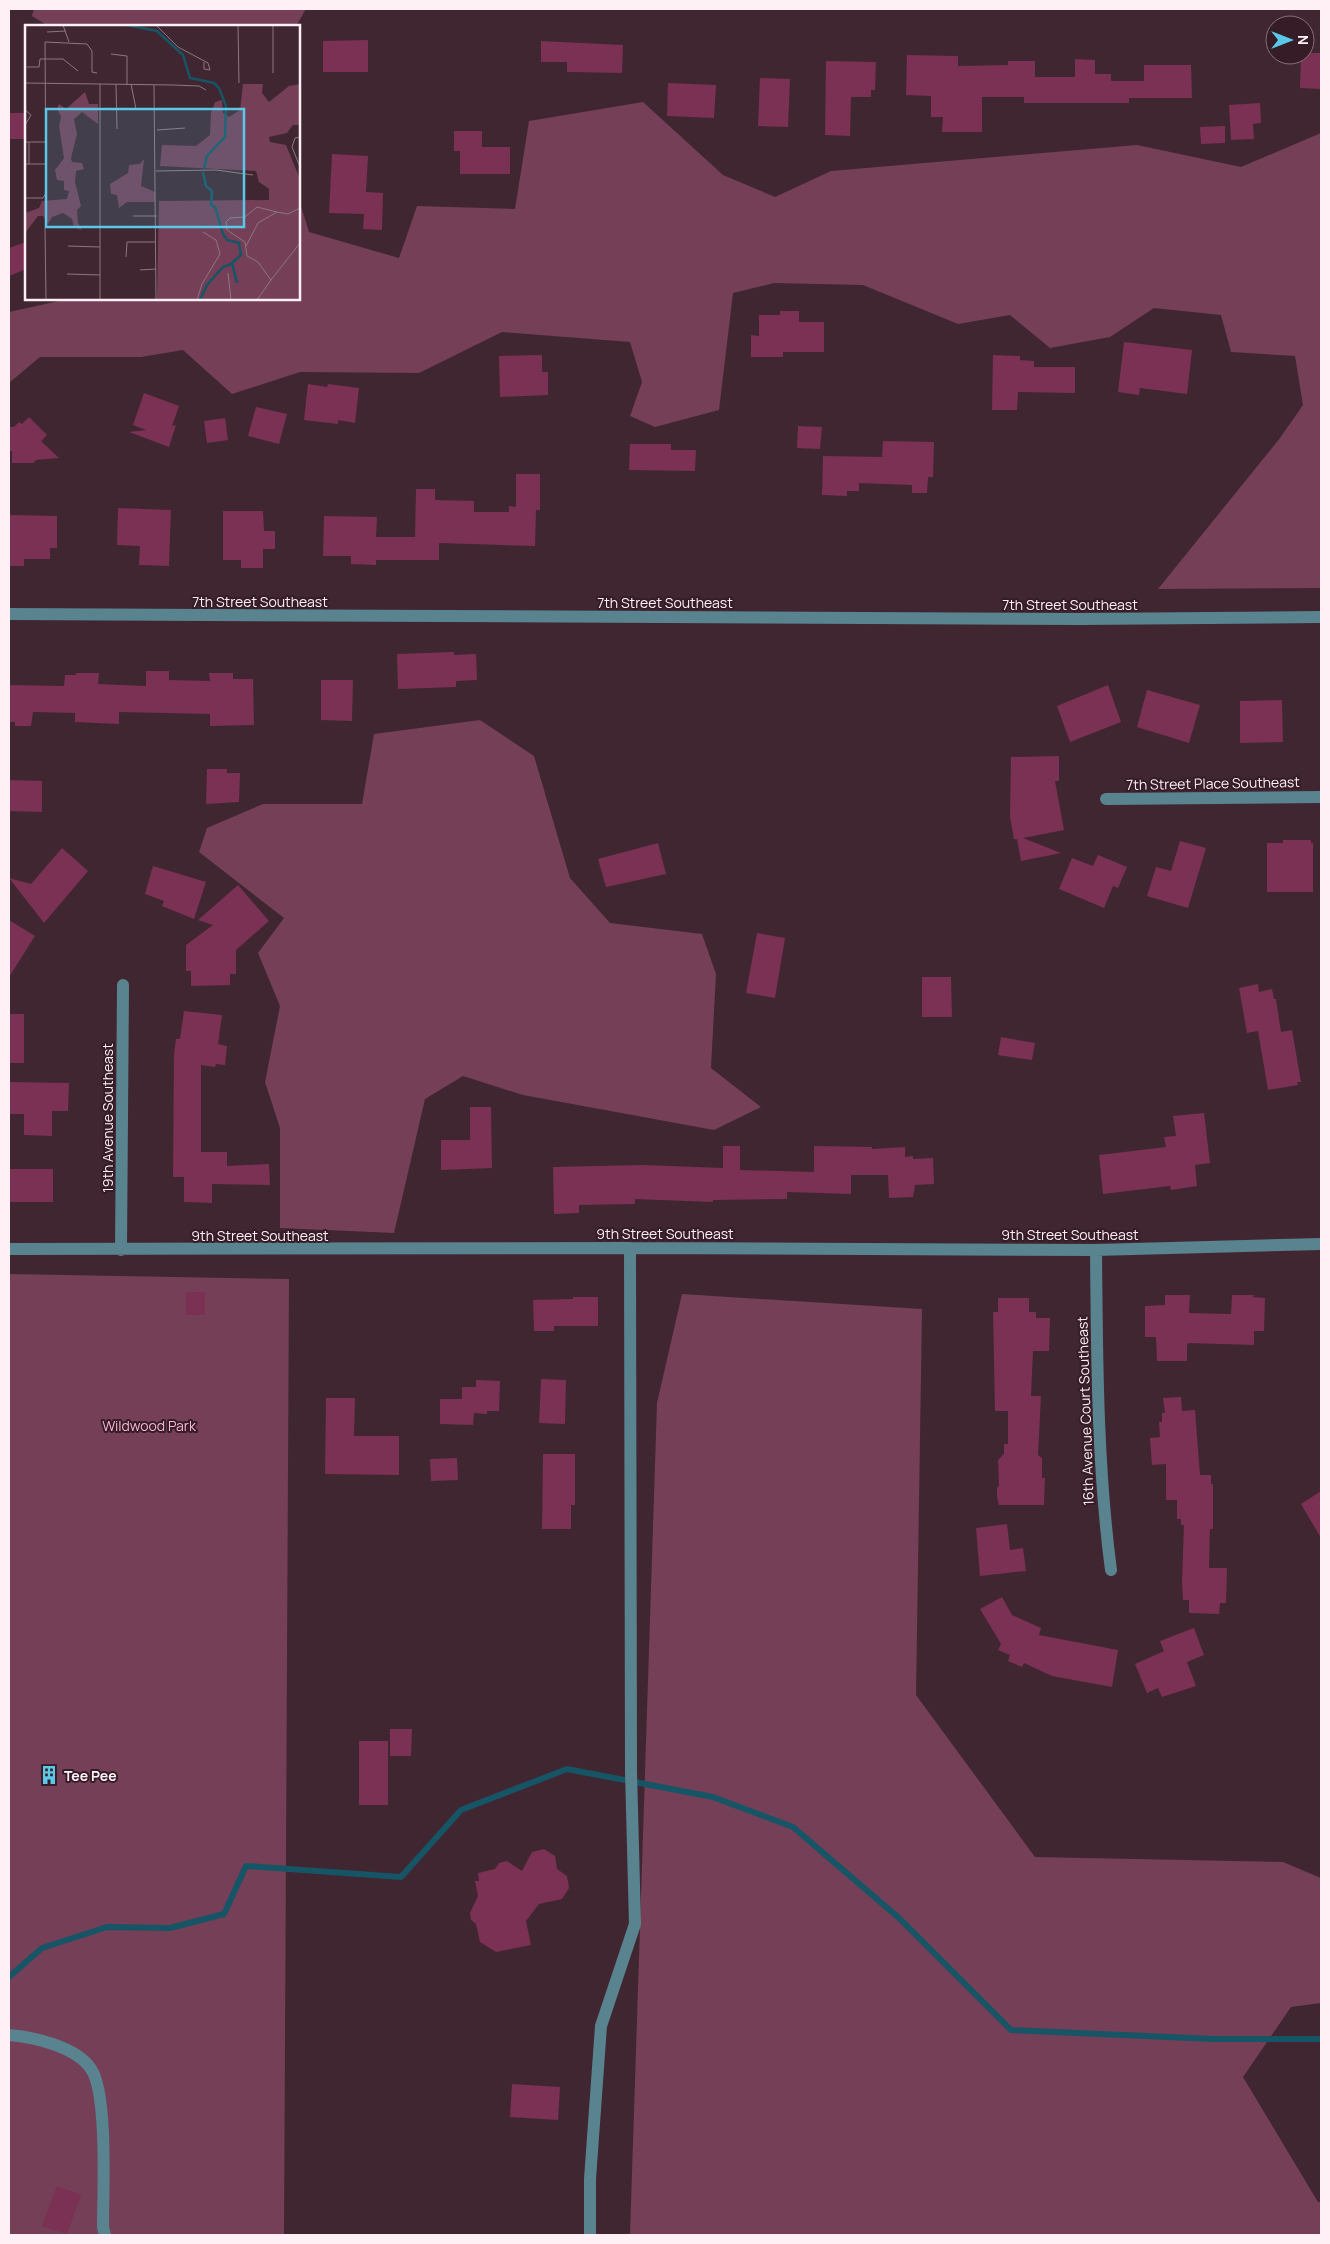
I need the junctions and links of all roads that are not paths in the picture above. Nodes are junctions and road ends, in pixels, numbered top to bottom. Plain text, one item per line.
1 (9, 614) edge
2 (1321, 617) edge
3 (1321, 797) edge
4 (1106, 799) dead end
5 (123, 985) dead end
6 (1321, 1244) edge
7 (630, 1248) junction
8 (9, 1249) edge
9 (122, 1250) junction
10 (1096, 1250) junction
11 (1111, 1570) dead end
12 (9, 2035) edge
13 (105, 2235) edge
14 (590, 2235) edge

1 - 2 street, 7th Street Southeast
3 - 4 street, 7th Street Place Southeast
5 - 9 street, 19th Avenue Southeast
6 - 10 street, 9th Street Southeast
7 - 9 street, 9th Street Southeast
7 - 10 street, 9th Street Southeast
7 - 14 street
8 - 9 street, 9th Street Southeast
10 - 11 street, 16th Avenue Court Southeast
12 - 13 street

